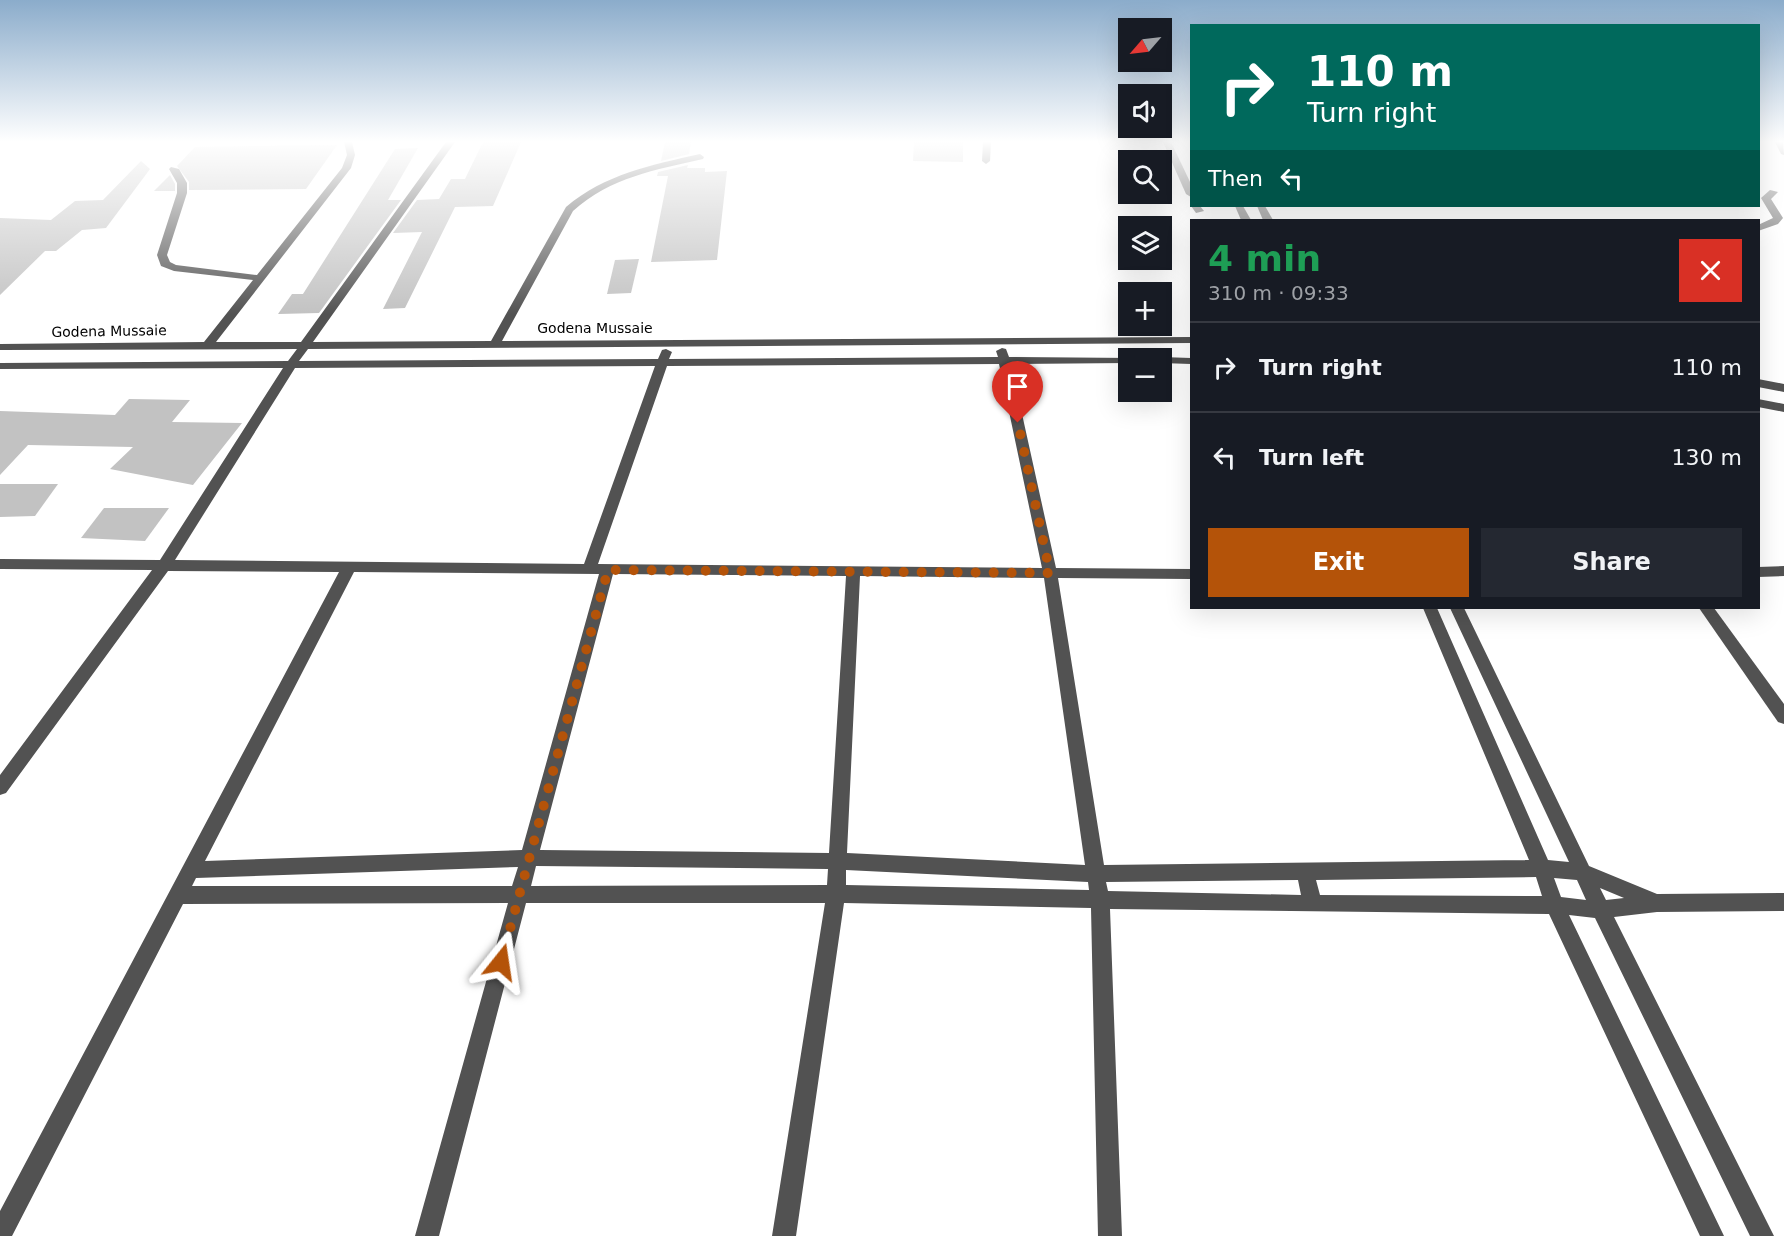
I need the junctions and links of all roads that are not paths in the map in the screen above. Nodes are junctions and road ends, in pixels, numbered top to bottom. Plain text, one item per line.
1 (180, 200) edge
2 (321, 200) edge
3 (410, 200) edge
4 (578, 200) edge
5 (1767, 200) edge
6 (1760, 227) edge
7 (260, 278) junction
8 (1000, 340) junction
9 (1190, 340) edge
10 (495, 343) junction
11 (669, 343) junction
12 (207, 345) junction
13 (306, 346) junction
14 (0, 347) edge
15 (1004, 359) junction
16 (1118, 360) edge
17 (1172, 360) edge
18 (663, 361) junction
19 (1190, 361) edge
20 (292, 363) junction
21 (0, 366) edge
22 (1760, 383) edge
23 (1784, 388) edge
24 (1760, 403) edge
25 (1784, 408) edge
26 (0, 564) edge
27 (165, 564) junction
28 (349, 567) junction
29 (598, 570) junction
30 (1784, 571) edge
31 (853, 572) junction
32 (1760, 572) edge
33 (1050, 573) junction
34 (1190, 574) edge
35 (1430, 609) edge
36 (1457, 609) edge
37 (1707, 609) edge
38 (1784, 717) edge
39 (0, 788) edge
40 (529, 858) junction
41 (837, 861) junction
42 (1542, 868) junction
43 (191, 870) junction
44 (1305, 872) junction
45 (1584, 872) junction
46 (1095, 874) junction
47 (520, 893) junction
48 (836, 894) junction
49 (178, 895) junction
50 (1100, 901) junction
51 (1784, 902) edge
52 (1657, 903) junction
53 (1313, 904) junction
54 (1554, 905) junction
55 (1601, 910) junction
56 (0, 1234) edge
57 (427, 1236) edge
58 (784, 1236) edge
59 (1110, 1236) edge
60 (1712, 1236) edge
61 (1762, 1236) edge

1 - 7 street
2 - 7 street
3 - 13 street
4 - 10 street
5 - 6 street
7 - 12 street
8 - 9 street, Godena Mussaie
8 - 11 street, Godena Mussaie
8 - 15 street
10 - 11 street, Godena Mussaie
10 - 13 street, Godena Mussaie
11 - 18 street
12 - 13 street, Godena Mussaie
12 - 14 street, Godena Mussaie
13 - 20 street
15 - 16 street
15 - 18 street
15 - 33 street
17 - 19 street
18 - 20 street
18 - 29 street
20 - 21 street
20 - 27 street
22 - 23 street
24 - 25 street
26 - 27 street
27 - 28 street
27 - 39 street
28 - 29 street
28 - 43 street
29 - 31 street
29 - 40 street
30 - 32 street
31 - 33 street
31 - 41 street
33 - 34 street
33 - 46 street
35 - 42 street
36 - 45 street
37 - 38 street
40 - 41 street
40 - 43 street
40 - 47 street
41 - 46 street
41 - 48 street
42 - 44 street
42 - 45 street
42 - 54 street
43 - 49 street
44 - 46 street
44 - 53 street
45 - 52 street
45 - 55 street
46 - 50 street
47 - 48 street
47 - 49 street
47 - 57 street
48 - 50 street
48 - 58 street
49 - 56 street
50 - 53 street
50 - 59 street
51 - 52 street
52 - 55 street
53 - 54 street
54 - 55 street
54 - 60 street
55 - 61 street

